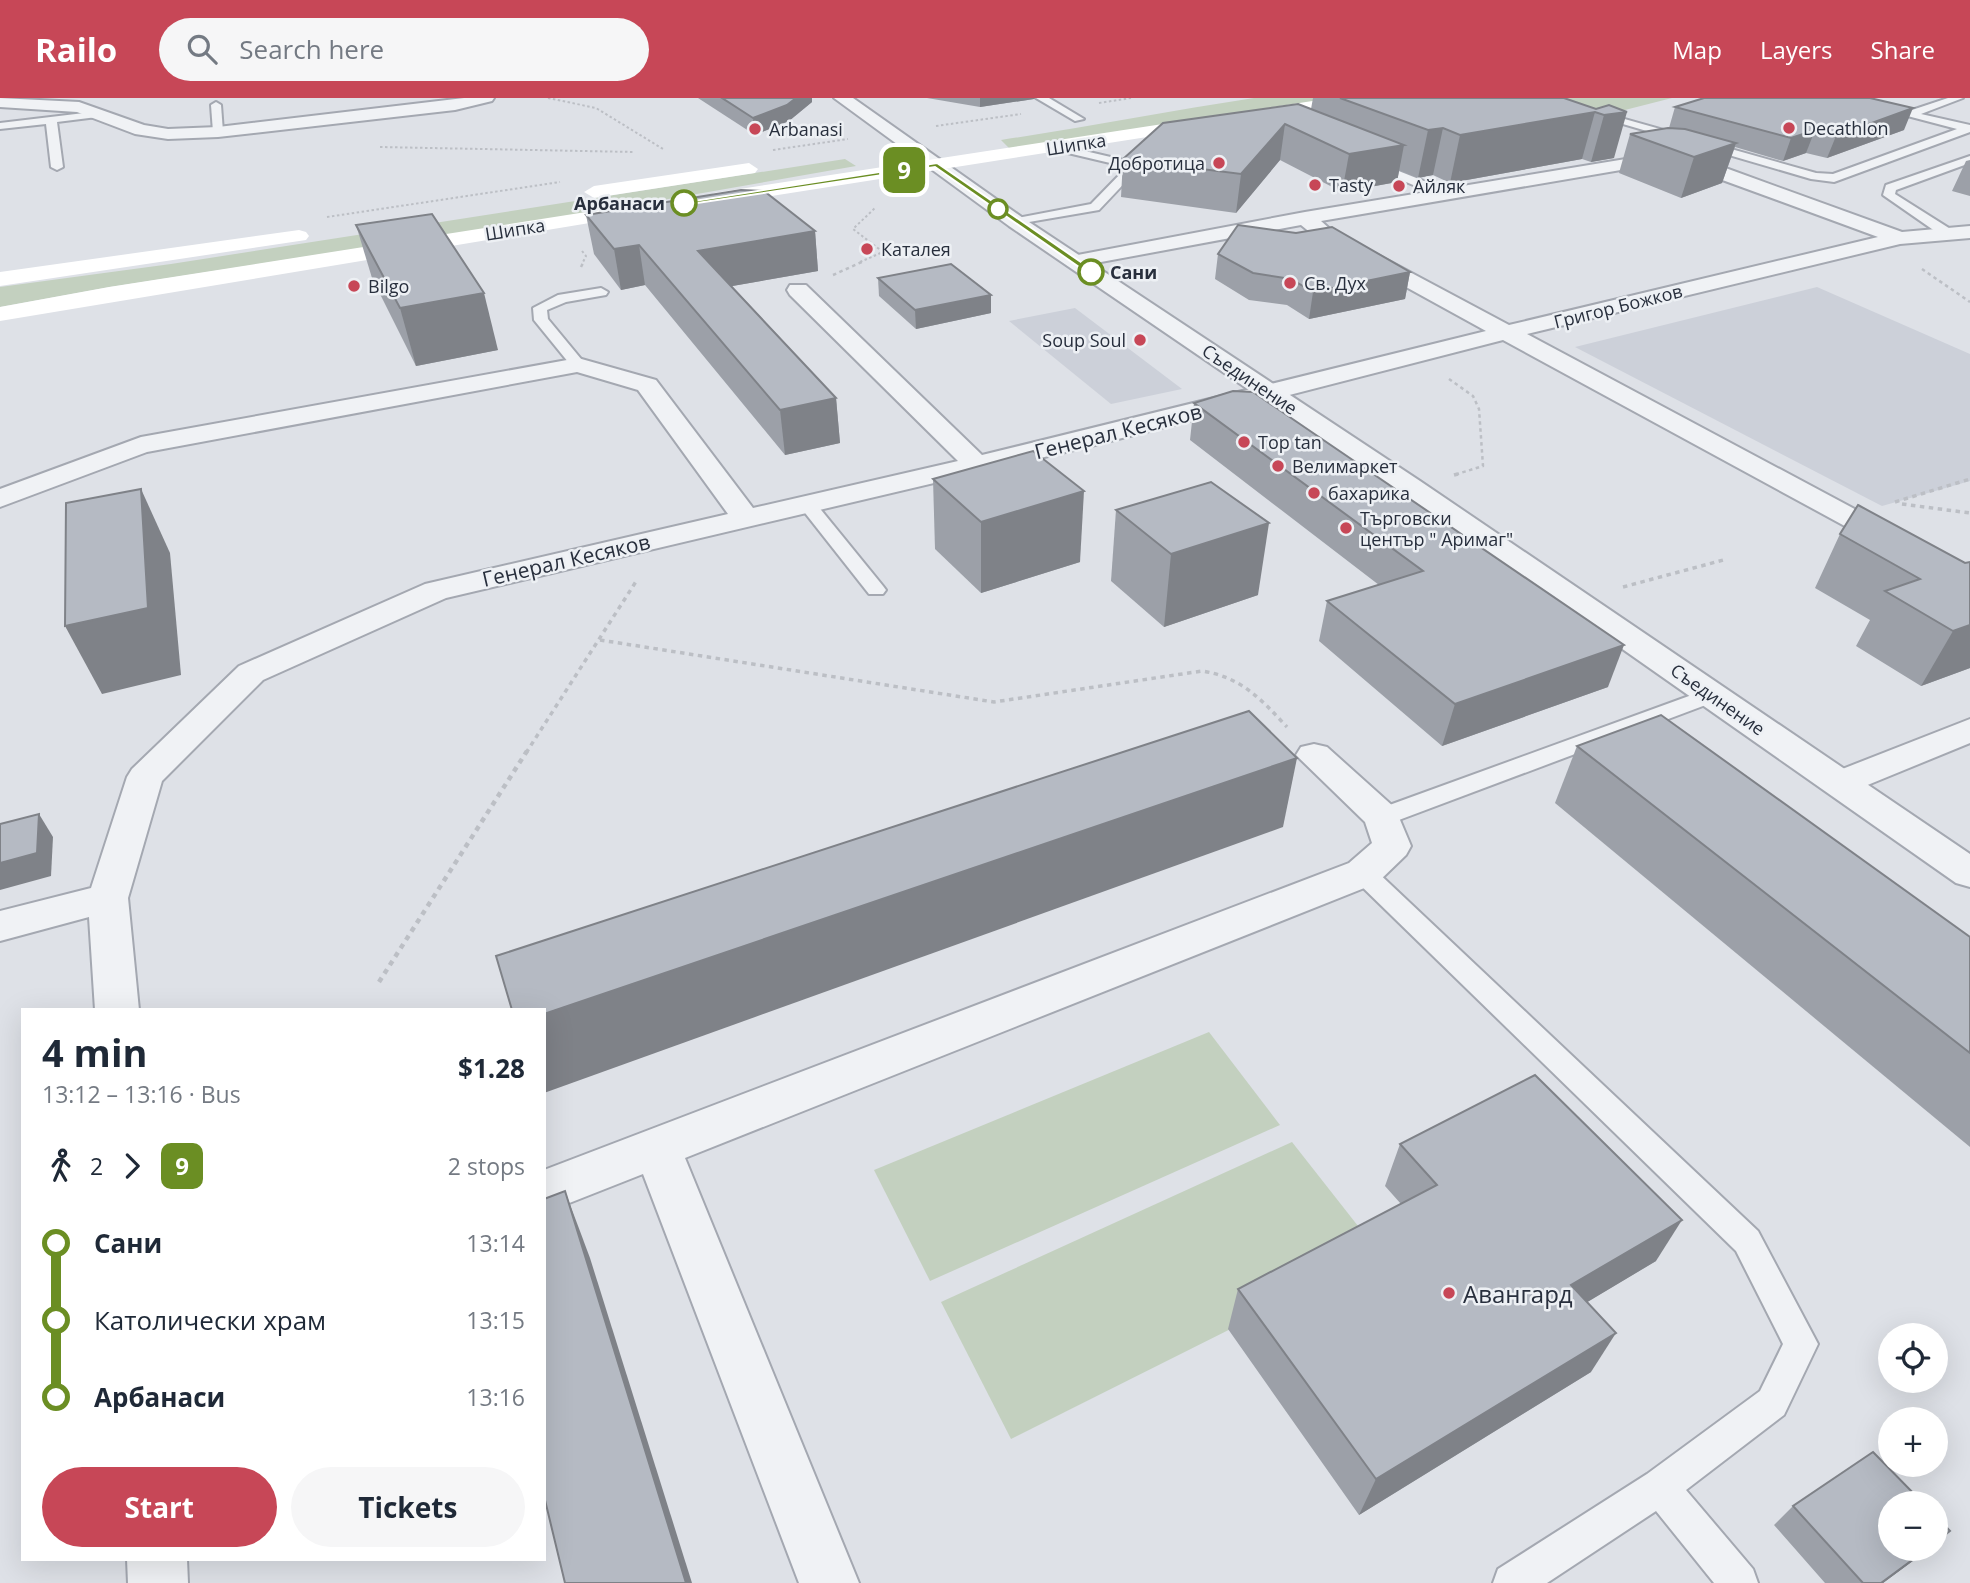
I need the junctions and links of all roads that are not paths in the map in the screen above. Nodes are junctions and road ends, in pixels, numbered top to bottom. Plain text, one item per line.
1 (486, 98) edge
2 (842, 98) edge
3 (1041, 98) edge
4 (1364, 98) edge
5 (1539, 98) edge
6 (1843, 98) edge
7 (1958, 98) edge
8 (1864, 100) edge
9 (0, 102) edge
10 (216, 105) dead end
11 (90, 108) junction
12 (1910, 114) junction
13 (1086, 118) joint
14 (51, 120) junction
15 (1051, 123) dead end
16 (0, 127) edge
17 (1969, 128) edge
18 (1162, 130) junction
19 (218, 132) junction
20 (908, 145) junction
21 (1055, 148) junction
22 (885, 149) dead end
23 (1615, 152) dead end
24 (935, 153) junction
25 (1159, 153) edge
26 (1145, 155) junction
27 (1357, 157) edge
28 (1970, 159) edge
29 (1637, 161) junction
30 (767, 166) dead end
31 (1133, 166) junction
32 (57, 167) dead end
33 (1445, 194) junction
34 (574, 195) dead end
35 (690, 202) edge
36 (663, 206) edge
37 (1305, 218) junction
38 (1016, 222) junction
39 (1959, 232) edge
40 (312, 234) dead end
41 (1900, 237) junction
42 (1074, 261) junction
43 (0, 279) edge
44 (797, 290) road end
45 (601, 292) dead end
46 (0, 314) edge
47 (1508, 332) junction
48 (578, 365) junction
49 (1269, 393) junction
50 (977, 465) junction
51 (0, 499) edge
52 (807, 504) junction
53 (746, 518) junction
54 (1916, 553) edge
55 (876, 590) dead end
56 (1711, 695) junction
57 (1970, 730) edge
58 (1314, 755) road end
59 (1840, 783) junction
60 (1382, 817) junction
61 (1363, 873) junction
62 (1970, 873) edge
63 (108, 898) junction
64 (0, 926) edge
65 (117, 1008) edge
66 (657, 1148) junction
67 (546, 1191) edge
68 (1660, 1487) junction
69 (157, 1561) edge
70 (158, 1583) edge
71 (829, 1583) edge
72 (1512, 1583) edge
73 (1739, 1583) edge

1 - 19 street
2 - 20 street, Съединение
3 - 13 lane
4 - 18 main road, Шипка
5 - 17 lane
6 - 8 lane
7 - 12 lane
8 - 12 lane
9 - 11 street
10 - 19 lane
11 - 14 lane
11 - 19 street
12 - 17 lane
13 - 15 main road, Шипка
14 - 16 lane
14 - 32 lane
18 - 21 main road, Шипка
18 - 26 lane
20 - 22 main road
20 - 24 street, Съединение
21 - 24 main road, Шипка
21 - 31 lane
23 - 29 lane
24 - 35 main road, Шипка
24 - 38 street, Съединение
25 - 26 lane
26 - 31 lane
27 - 33 lane
28 - 39 lane
29 - 33 street
29 - 41 street
30 - 34 main road
31 - 38 lane
33 - 37 street
36 - 46 main road, Шипка
37 - 42 street
37 - 47 street
38 - 42 street, Съединение
39 - 41 street, Григор Божков
40 - 43 main road
41 - 47 street, Григор Божков
42 - 49 street, Съединение
44 - 50 street
45 - 48 lane
47 - 49 street, Григор Божков
47 - 54 street
48 - 51 street
48 - 53 street
49 - 50 street, Генерал Кесяков
49 - 56 street, Съединение
50 - 52 street, Генерал Кесяков
52 - 53 street, Генерал Кесяков
52 - 55 lane
53 - 63 street, Генерал Кесяков
56 - 59 street, Съединение
56 - 60 lane
57 - 59 street
58 - 60 street
59 - 62 street, Съединение
60 - 61 street
61 - 66 street
61 - 68 lane
63 - 64 street
63 - 65 street, Генерал Кесяков
66 - 67 street
66 - 71 street
68 - 72 lane
68 - 73 lane
69 - 70 street

